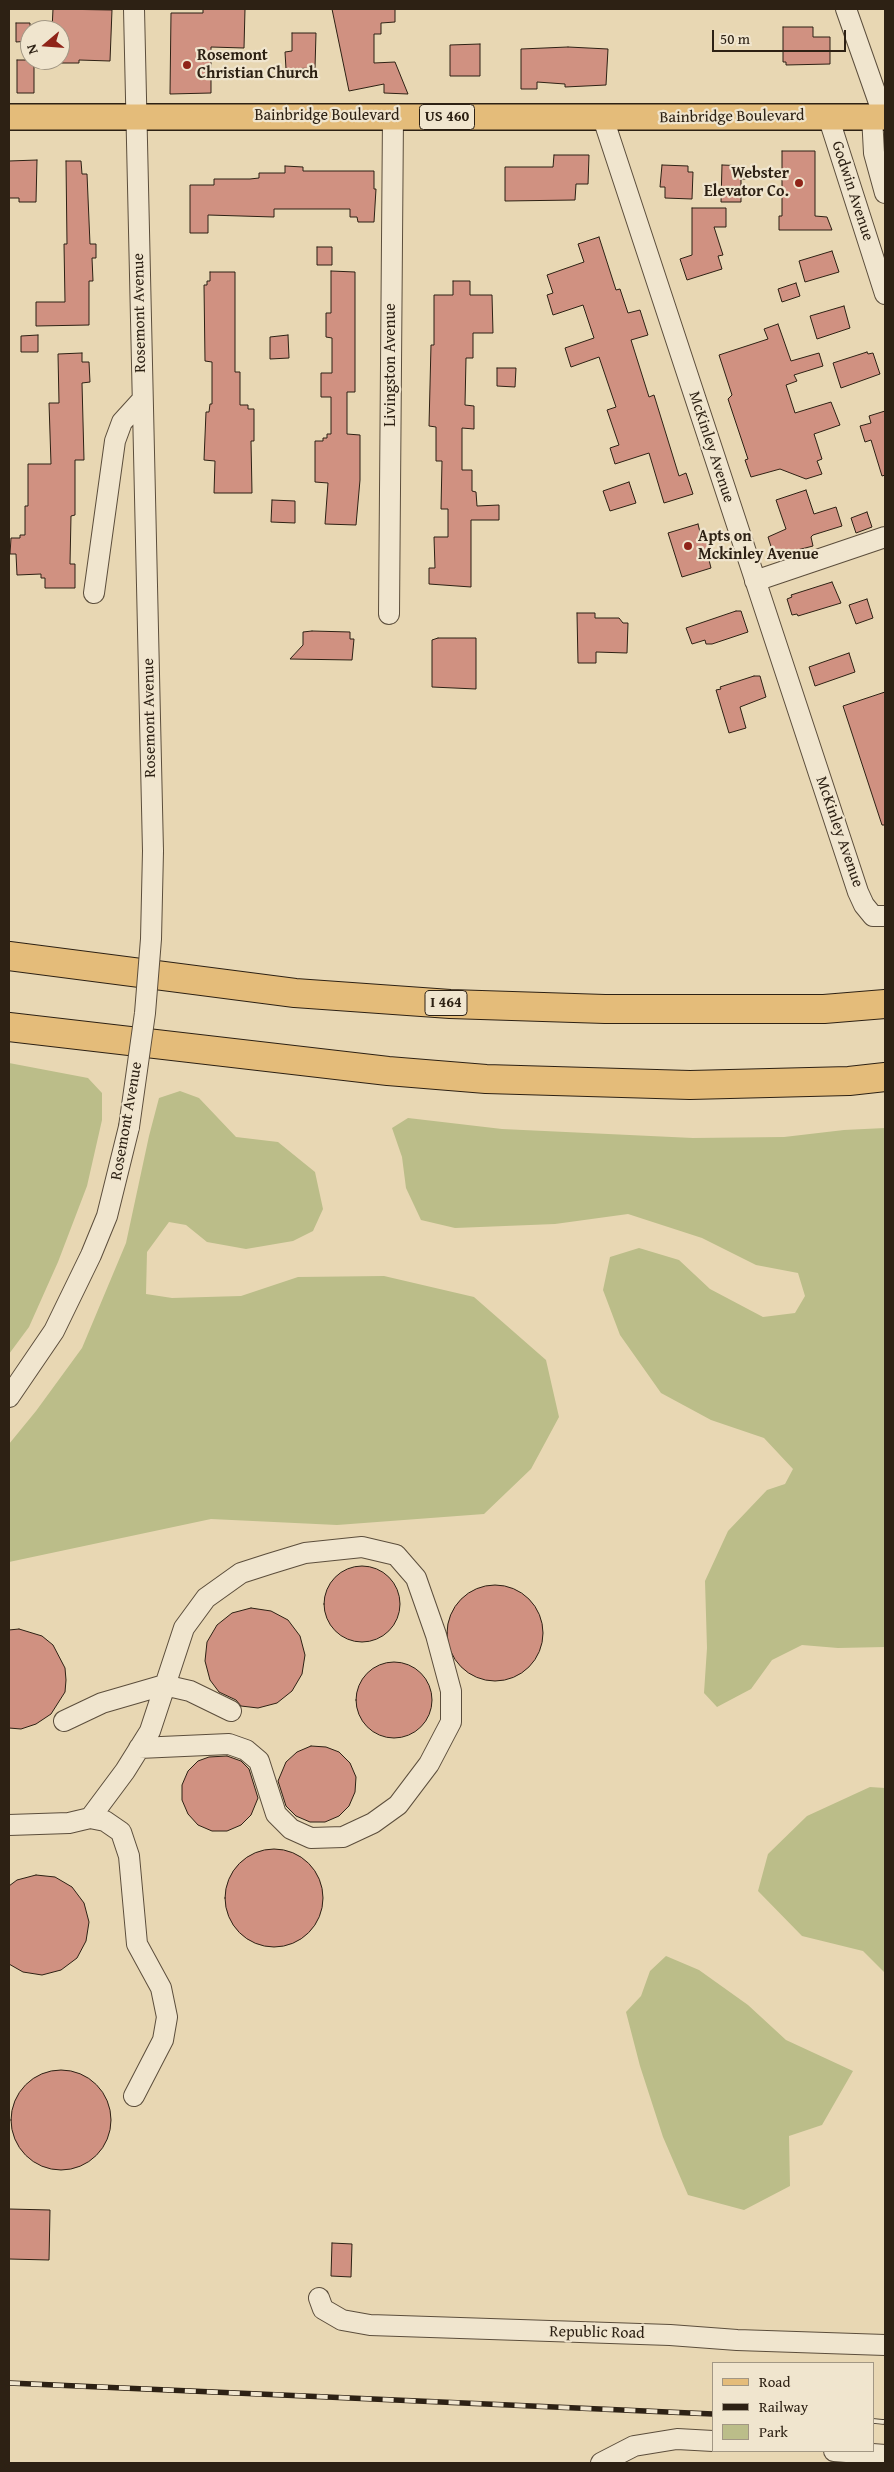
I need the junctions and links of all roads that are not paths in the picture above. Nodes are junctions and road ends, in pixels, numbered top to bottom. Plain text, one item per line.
1 (134, 9) edge
2 (846, 9) edge
3 (393, 116) junction
4 (828, 116) junction
5 (9, 117) edge
6 (136, 117) junction
7 (880, 117) edge
8 (603, 118) junction
9 (885, 194) edge
10 (876, 235) edge
11 (885, 294) edge
12 (142, 400) junction
13 (885, 537) edge
14 (755, 581) junction
15 (94, 593) dead end
16 (389, 614) dead end
17 (879, 916) edge
18 (9, 956) edge
19 (885, 993) edge
20 (885, 1004) edge
21 (802, 1009) junction
22 (9, 1028) edge
23 (885, 1077) edge
24 (849, 1081) junction
25 (885, 1084) edge
26 (9, 1397) edge
27 (164, 1685) junction
28 (231, 1711) dead end
29 (64, 1721) dead end
30 (139, 1748) junction
31 (90, 1818) junction
32 (9, 1825) edge
33 (134, 2096) dead end
34 (319, 2298) dead end
35 (885, 2345) edge
36 (712, 2441) edge
37 (847, 2452) edge
38 (885, 2455) edge
39 (601, 2463) edge

1 - 6 street, Rosemont Avenue
2 - 7 street
3 - 6 main road, Bainbridge Boulevard / US 460
3 - 8 main road, Bainbridge Boulevard / US 460
3 - 16 street, Livingston Avenue
4 - 7 main road, Bainbridge Boulevard / US 460
4 - 8 main road, Bainbridge Boulevard / US 460
4 - 10 street, Godwin Avenue
5 - 6 main road, Bainbridge Boulevard / US 460
6 - 12 street, Rosemont Avenue
7 - 9 street
8 - 14 street, McKinley Avenue
10 - 11 street, Godwin Avenue
12 - 15 street
12 - 26 street, Rosemont Avenue, bridge
13 - 14 street
14 - 17 street, McKinley Avenue
18 - 21 highway, I 464
19 - 21 highway
20 - 21 highway, I 464
22 - 24 highway
23 - 24 highway
24 - 25 highway
27 - 28 street
27 - 29 street
27 - 30 street
27 - 30 street
30 - 31 street
31 - 32 street
31 - 33 street
34 - 35 street, Republic Road
36 - 39 street
37 - 38 street

